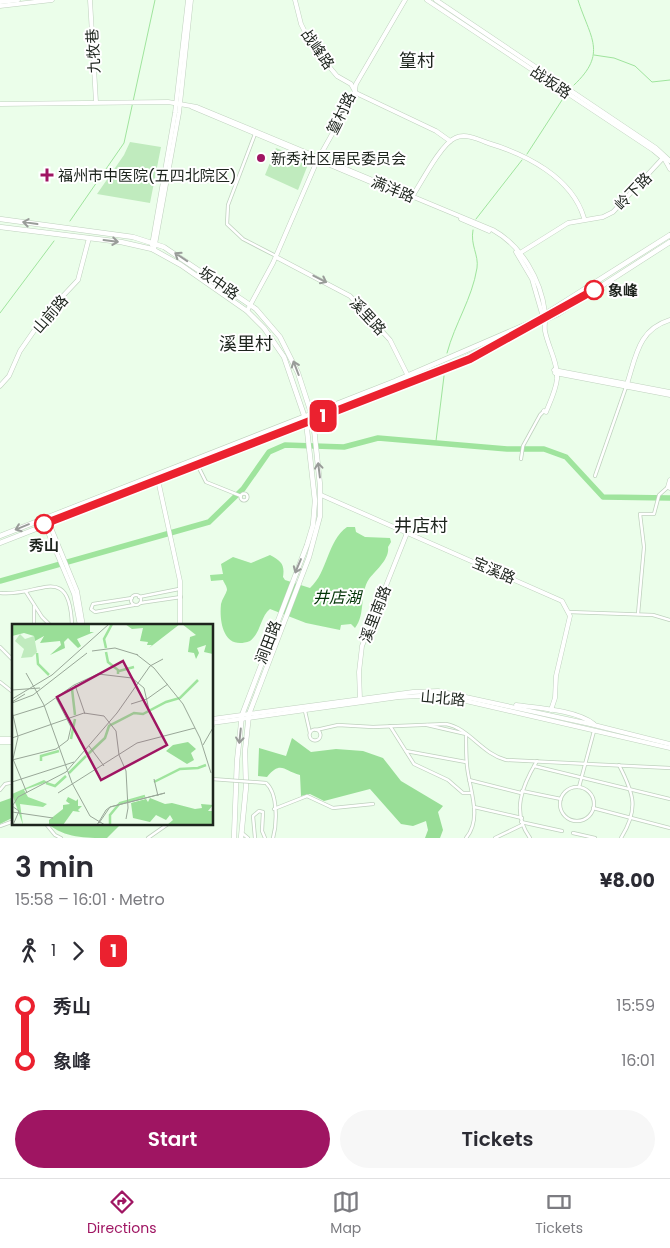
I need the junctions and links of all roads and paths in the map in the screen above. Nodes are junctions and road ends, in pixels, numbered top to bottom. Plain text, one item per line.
1 (18, 0) edge
2 (52, 0) edge
3 (90, 0) edge
4 (189, 0) edge
5 (295, 0) edge
6 (405, 0) edge
7 (427, 0) edge
8 (436, 0) edge
9 (0, 2) edge
10 (0, 6) edge
11 (354, 90) junction
12 (96, 102) junction
13 (0, 104) edge
14 (178, 104) junction
15 (192, 107) junction
16 (255, 134) junction
17 (450, 141) junction
18 (663, 158) junction
19 (318, 159) junction
20 (670, 161) edge
21 (670, 169) edge
22 (412, 198) junction
23 (584, 218) junction
24 (0, 219) edge
25 (0, 227) edge
26 (670, 235) edge
27 (89, 238) junction
28 (154, 242) junction
29 (670, 242) edge
30 (152, 250) junction
31 (519, 254) junction
32 (276, 257) junction
33 (251, 305) junction
34 (247, 311) junction
35 (544, 318) junction
36 (670, 320) edge
37 (556, 372) junction
38 (408, 376) junction
39 (410, 382) junction
40 (0, 386) edge
41 (627, 386) junction
42 (670, 393) edge
43 (544, 412) joint
44 (312, 416) junction
45 (306, 419) junction
46 (521, 458) dead end
47 (198, 464) junction
48 (595, 476) dead end
49 (158, 480) junction
50 (670, 480) edge
51 (669, 487) edge
52 (321, 495) junction
53 (241, 496) dead end
54 (47, 524) junction
55 (407, 533) junction
56 (0, 536) edge
57 (0, 543) edge
58 (181, 589) junction
59 (26, 592) junction
60 (0, 594) edge
61 (140, 597) junction
62 (181, 597) junction
63 (132, 598) junction
64 (140, 604) junction
65 (134, 605) junction
66 (34, 606) junction
67 (569, 612) junction
68 (638, 614) junction
69 (670, 620) edge
70 (34, 624) edge
71 (49, 624) edge
72 (72, 624) edge
73 (81, 624) edge
74 (180, 624) edge
75 (0, 648) edge
76 (8, 654) junction
77 (12, 655) edge
78 (12, 659) edge
79 (0, 682) edge
80 (12, 691) edge
81 (360, 699) junction
82 (493, 702) junction
83 (551, 710) junction
84 (305, 711) junction
85 (248, 716) junction
86 (242, 717) junction
87 (214, 719) edge
88 (214, 723) edge
89 (422, 724) junction
90 (390, 726) junction
91 (595, 728) junction
92 (316, 730) junction
93 (310, 732) junction
94 (466, 734) junction
95 (670, 744) edge
96 (670, 748) edge
97 (406, 751) junction
98 (537, 761) junction
99 (466, 762) junction
100 (585, 763) junction
101 (619, 765) junction
102 (534, 766) junction
103 (670, 768) edge
104 (581, 778) junction
105 (214, 779) edge
106 (468, 780) junction
107 (12, 782) edge
108 (579, 787) junction
109 (0, 790) edge
110 (632, 790) junction
111 (521, 792) junction
112 (471, 794) junction
113 (561, 799) junction
114 (670, 799) edge
115 (373, 804) dead end
116 (474, 807) junction
117 (593, 808) junction
118 (274, 809) junction
119 (632, 818) junction
120 (12, 822) edge
121 (522, 822) junction
122 (0, 826) edge
123 (48, 826) edge
124 (165, 826) edge
125 (670, 828) edge
126 (562, 831) dead end
127 (573, 833) dead end
128 (242, 835) edge
129 (467, 837) edge
130 (61, 838) edge
131 (148, 838) edge
132 (234, 838) edge
133 (248, 838) edge
134 (255, 838) edge
135 (265, 838) edge
136 (273, 838) edge
137 (472, 838) edge
138 (495, 838) edge
139 (530, 838) edge
140 (595, 838) edge
141 (621, 838) edge

1 - 9 street
2 - 10 street
3 - 12 street, 九牧巷
4 - 14 street
5 - 11 street, 战峰路
6 - 11 street, 篁村路
7 - 18 street, 战坂路
8 - 20 street, 战坂路
11 - 17 street, 战峰路
11 - 19 street, 篁村路
12 - 13 street, 满洋路
12 - 14 street, 满洋路
14 - 15 street, 满洋路
14 - 28 street
15 - 16 street, 满洋路
15 - 19 street, 满洋路
16 - 19 street, 满洋路
16 - 32 street
17 - 22 street
17 - 23 street
18 - 21 street, 战坂路
18 - 23 street, 岭下路
19 - 22 street, 满洋路
19 - 32 street, 篁村路
22 - 31 street, 满洋路
23 - 31 street, 岭下路
28 -> 24 main road, 坂中路
25 - 27 main road, 坂中路
26 - 35 main road
27 -> 30 main road, 坂中路
27 - 40 street, 山前路
28 - 30 street
33 -> 28 main road, 坂中路
29 - 35 main road
30 - 34 main road, 坂中路
31 - 35 street, 满洋路
32 - 33 street, 篁村路
32 -> 38 street, 溪里路
33 - 34 street, 篁村路
44 -> 33 main road, 坂中路
34 - 45 main road, 坂中路
35 - 37 street, 满洋路
35 - 38 main road
35 - 39 main road
36 - 41 street
37 - 41 street
37 - 43 street
38 - 39 street, 溪里路
38 - 44 main road
39 - 44 main road
41 - 42 street
41 - 48 street
43 - 46 street
44 - 45 main road
52 -> 44 main road, 涧田路
45 - 47 main road
45 -> 56 main road
45 -> 86 main road, 涧田路
47 - 49 main road
47 - 53 street
49 - 54 main road
49 - 58 street
50 - 51 street
51 - 68 street
52 - 55 street, 宝溪路
52 - 85 main road, 涧田路
54 - 57 main road
54 - 73 street
55 - 67 street, 宝溪路
55 - 81 street, 溪里南路
58 - 61 street
58 - 62 street
59 - 60 street
59 - 66 street
59 - 72 street
61 - 63 street
61 - 64 street
62 - 64 street
62 - 74 street
63 - 65 street
63 - 65 street
64 - 65 street
66 - 70 street
66 - 71 street
67 - 68 street
67 - 83 street
68 - 69 street
75 - 76 street
76 - 77 street
76 - 78 street
79 - 80 street
81 - 82 street, 山北路
81 - 85 street, 山北路
82 - 83 street
82 - 91 street, 山北路
83 - 91 street
84 - 85 street, 山北路
84 - 91 street, 山北路
84 - 93 street
85 - 86 street, 山北路
85 - 128 main road, 涧田路
86 - 87 street, 山北路
86 - 88 street, 山北路
86 -> 132 main road, 涧田路
89 - 90 street
89 - 94 street
89 - 94 street
90 - 92 street
90 - 97 street
91 - 95 street, 山北路
91 - 96 street, 山北路
91 - 100 street
92 - 93 street
92 - 93 street
94 - 98 street
94 - 99 street
97 - 99 street
97 - 112 street
98 - 100 street
98 - 102 street
99 - 106 street
100 - 101 street
100 - 104 street
101 - 103 street
101 - 110 street
102 - 104 street
102 - 111 street
104 - 108 street
104 - 110 street
105 - 118 street, bridge
106 - 111 street
106 - 112 street
107 - 109 street
108 - 113 street
108 - 117 street
110 - 114 street
110 - 119 street
111 - 113 street
111 - 121 street
112 - 116 street
113 - 117 street
115 - 118 street
116 - 121 street
116 - 129 street
117 - 119 street
118 - 136 street
119 - 125 street
119 - 141 street
120 - 122 street
121 - 126 street
121 - 138 street
121 - 139 street
123 - 130 street
124 - 131 street
127 - 140 street
128 - 133 street
129 - 137 street
134 - 135 street

